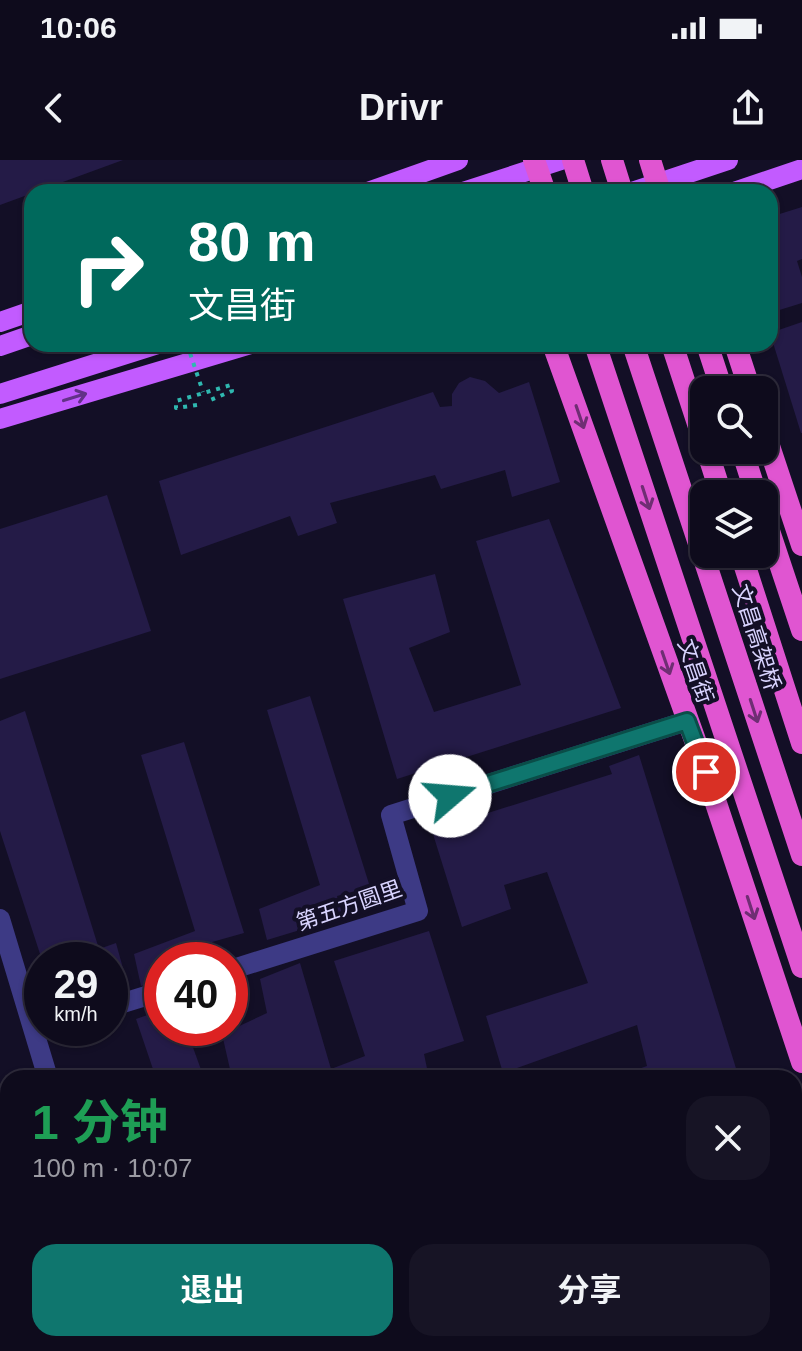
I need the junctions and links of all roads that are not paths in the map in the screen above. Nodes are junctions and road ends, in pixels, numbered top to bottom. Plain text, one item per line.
1 (458, 160) edge
2 (534, 160) edge
3 (561, 160) edge
4 (573, 160) edge
5 (612, 160) edge
6 (650, 160) edge
7 (728, 160) edge
8 (802, 169) edge
9 (390, 184) edge
10 (488, 184) edge
11 (542, 184) edge
12 (580, 184) edge
13 (620, 184) edge
14 (656, 184) edge
15 (658, 184) edge
16 (758, 184) edge
17 (24, 314) edge
18 (0, 322) edge
19 (24, 338) edge
20 (0, 346) edge
21 (133, 352) edge
22 (224, 352) edge
23 (556, 352) edge
24 (598, 352) edge
25 (636, 352) edge
26 (675, 352) edge
27 (710, 352) edge
28 (738, 352) edge
29 (717, 376) edge
30 (745, 376) edge
31 (0, 394) edge
32 (690, 399) edge
33 (0, 419) edge
34 (775, 464) edge
35 (802, 545) edge
36 (778, 558) edge
37 (746, 568) edge
38 (802, 630) edge
39 (687, 721) junction
40 (802, 743) edge
41 (802, 855) edge
42 (0, 919) edge
43 (248, 964) edge
44 (802, 967) edge
45 (24, 987) edge
46 (42, 1046) edge
47 (802, 1062) edge
48 (46, 1070) edge

1 - 9 main road
2 - 11 highway, bridge
3 - 10 main road
4 - 12 highway, bridge
5 - 13 highway, bridge
6 - 15 highway, bridge
7 - 14 main road
8 - 16 main road
17 - 18 main road
19 - 20 main road
21 - 31 main road
33 -> 22 main road
23 -> 39 highway, 文昌街
24 -> 44 highway
25 -> 41 highway, 文昌高架桥
26 - 32 highway
27 - 29 highway
28 - 30 highway
34 - 35 highway
36 - 38 highway
37 - 40 highway, 文昌高架桥
39 - 43 street, 第五方圆里
39 -> 47 highway, 文昌街
42 - 45 street
46 - 48 street

